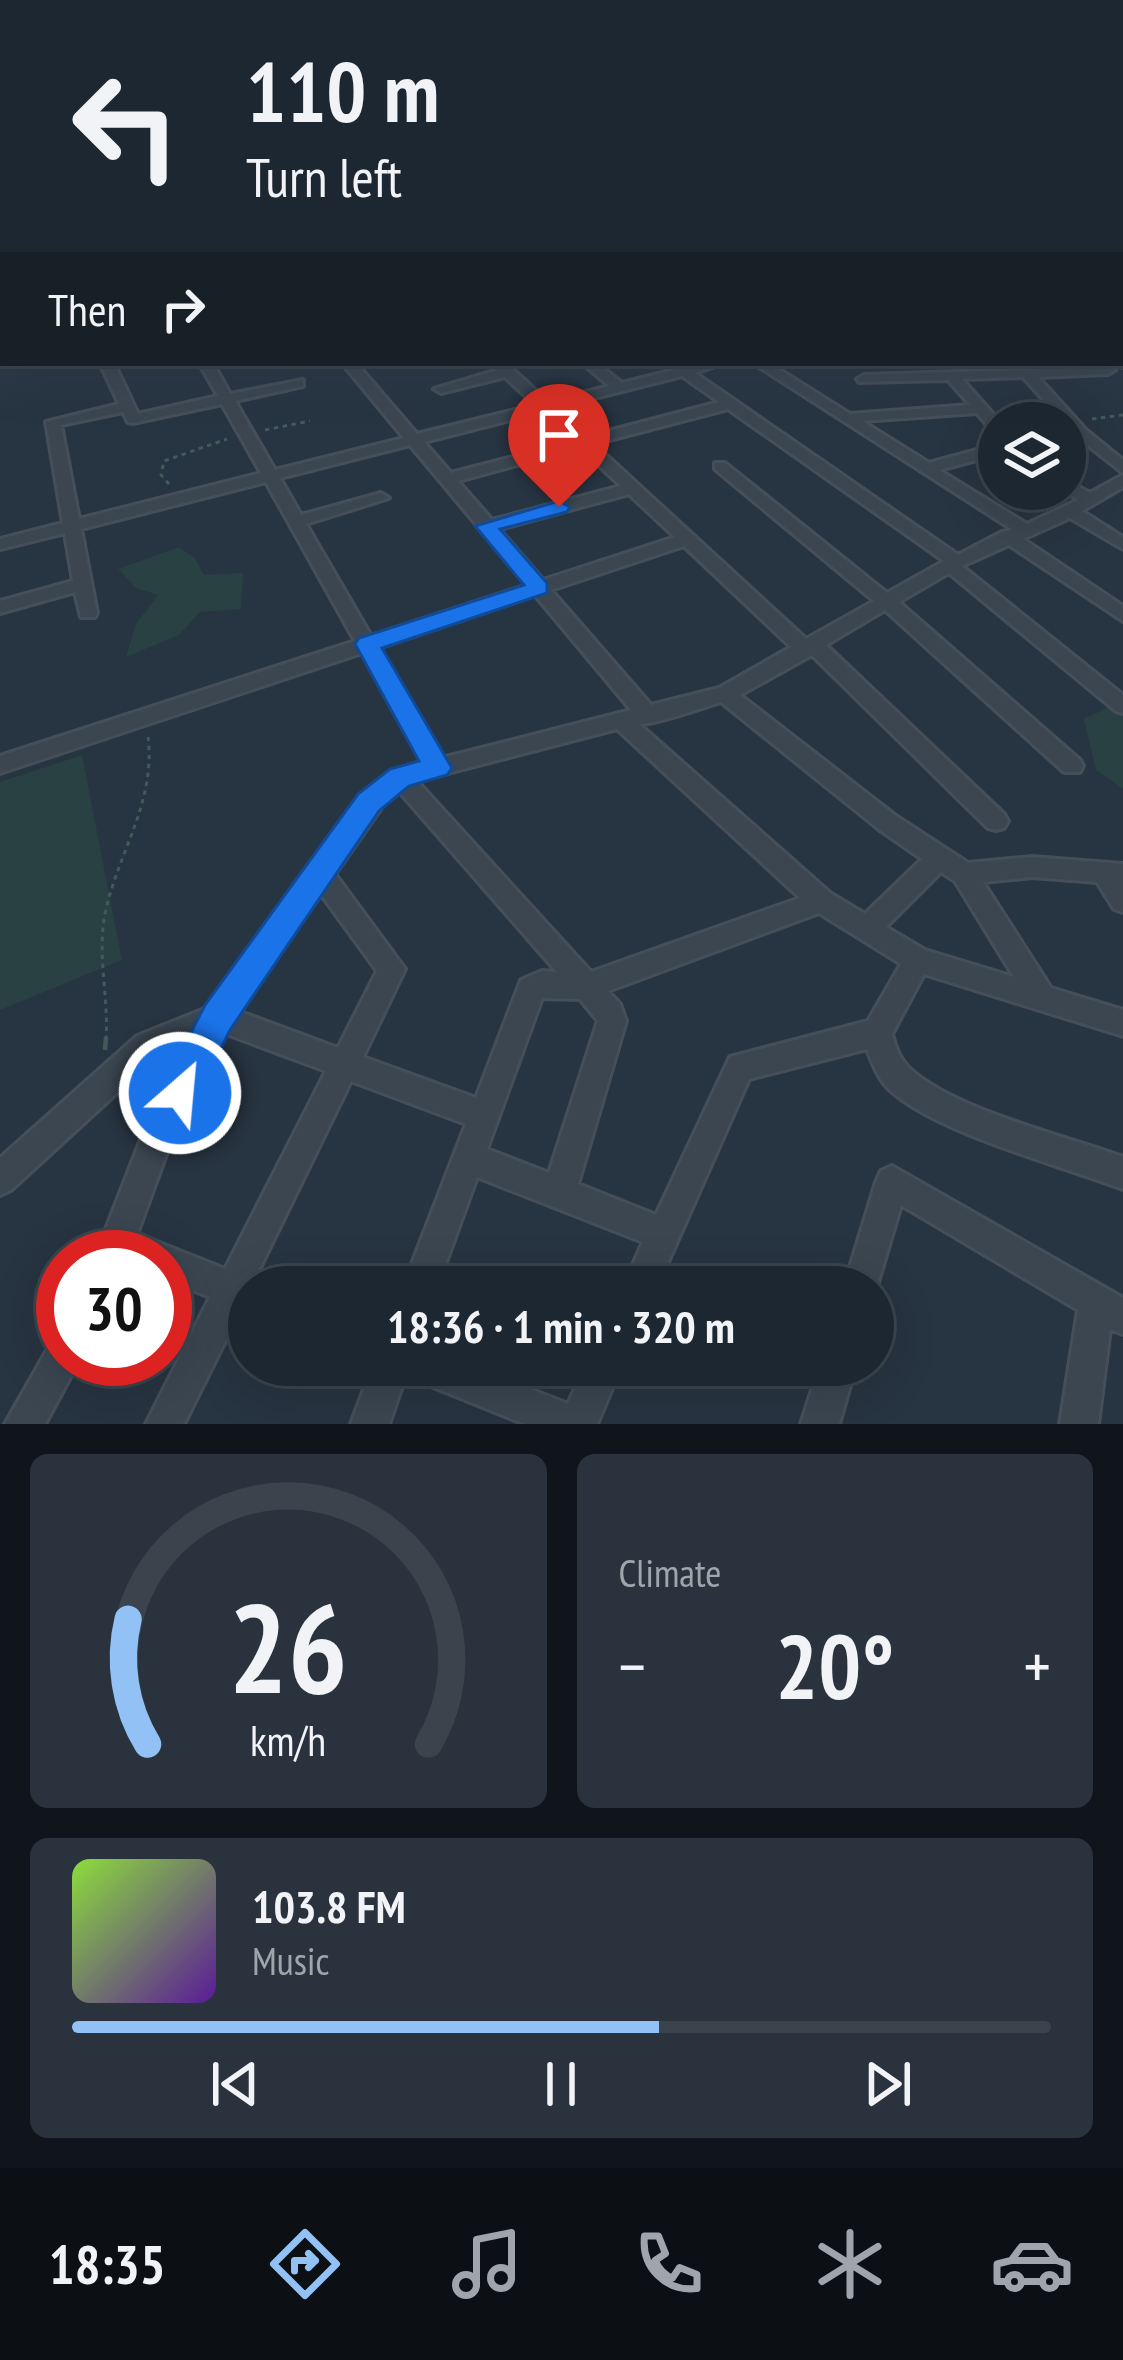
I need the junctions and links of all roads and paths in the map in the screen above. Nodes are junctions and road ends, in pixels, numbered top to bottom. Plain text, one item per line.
1 (108, 366) edge
2 (208, 366) edge
3 (351, 366) edge
4 (593, 366) edge
5 (765, 366) edge
6 (1094, 366) edge
7 (679, 367) edge
8 (503, 368) edge
9 (1027, 373) junction
10 (953, 376) junction
11 (864, 380) dead end
12 (298, 383) dead end
13 (620, 388) junction
14 (441, 389) dead end
15 (226, 398) junction
16 (1054, 402) edge
17 (729, 404) junction
18 (125, 406) junction
19 (545, 406) junction
20 (978, 409) joint
21 (1123, 416) edge
22 (848, 418) junction
23 (1086, 420) edge
24 (310, 421) dead end
25 (247, 433) junction
26 (1086, 435) edge
27 (413, 440) junction
28 (584, 443) junction
29 (978, 455) edge
30 (720, 466) dead end
31 (928, 468) junction
32 (1123, 468) edge
33 (272, 476) junction
34 (446, 479) junction
35 (632, 488) junction
36 (1111, 494) edge
37 (381, 498) dead end
38 (179, 499) junction
39 (1071, 511) junction
40 (298, 520) junction
41 (70, 526) junction
42 (486, 526) junction
43 (1016, 533) junction
44 (687, 539) junction
45 (0, 544) edge
46 (1123, 544) edge
47 (953, 564) junction
48 (82, 584) junction
49 (539, 588) junction
50 (887, 602) junction
51 (0, 607) edge
52 (88, 613) dead end
53 (1123, 615) edge
54 (368, 644) junction
55 (810, 648) junction
56 (724, 694) junction
57 (1123, 706) edge
58 (143, 718) junction
59 (636, 719) junction
60 (0, 765) edge
61 (1072, 766) dead end
62 (437, 768) junction
63 (400, 777) junction
64 (996, 820) dead end
65 (939, 858) junction
66 (320, 872) junction
67 (964, 874) junction
68 (1114, 874) edge
69 (821, 901) junction
70 (1123, 901) edge
71 (867, 929) junction
72 (918, 960) junction
73 (585, 987) junction
74 (1041, 996) junction
75 (218, 1017) junction
76 (1123, 1023) edge
77 (877, 1033) junction
78 (344, 1064) junction
79 (100, 1084) junction
80 (484, 1116) junction
81 (469, 1158) junction
82 (1123, 1173) edge
83 (0, 1179) edge
84 (559, 1193) junction
85 (122, 1230) edge
86 (664, 1234) junction
87 (253, 1266) edge
88 (429, 1266) edge
89 (650, 1266) edge
90 (867, 1266) edge
91 (192, 1273) edge
92 (228, 1287) edge
93 (1110, 1309) edge
94 (228, 1315) edge
95 (46, 1386) edge
96 (384, 1386) edge
97 (477, 1386) edge
98 (593, 1386) edge
99 (832, 1386) edge
100 (24, 1424) edge
101 (165, 1424) edge
102 (370, 1424) edge
103 (574, 1424) edge
104 (820, 1424) edge
105 (1079, 1424) edge

1 - 18 street
2 - 15 street
3 - 27 street
4 - 13 street
5 - 22 street
6 - 9 street
7 - 13 street
7 - 17 street
8 - 14 street
8 - 19 street
9 - 10 street
9 - 16 street
10 - 11 street
10 - 20 street
12 - 15 street
13 - 19 street
15 - 18 street
15 - 25 street
17 - 28 street
17 - 47 street
18 - 41 street
19 - 27 street
19 - 28 street
20 - 22 street
21 - 23 path
22 - 31 street
24 - 25 path
25 - 33 street
25 - 38 path
26 - 32 street
27 - 33 street
27 - 34 street
28 - 34 street
28 - 35 street
29 - 31 street
30 - 50 street
31 - 43 street
33 - 38 street
33 - 40 street
34 - 42 street
35 - 42 street
35 - 44 street
36 - 39 street
37 - 40 street
38 - 41 street
39 - 43 street
39 - 46 street
40 - 54 street
41 - 45 street
41 - 48 street
42 - 49 street
43 - 47 street
43 - 53 street
44 - 49 street
44 - 55 street
47 - 50 street
47 - 57 street
48 - 51 street
48 - 52 street
49 - 54 street
49 - 59 street
50 - 55 street
50 - 61 street
54 - 58 street
54 - 62 street
55 - 56 street
55 - 64 street
56 - 59 street
56 - 65 street
58 - 60 street
58 - 79 path
59 - 62 street
59 - 69 street
62 - 63 street
63 - 66 street
63 - 73 street
65 - 67 street
65 - 71 street
66 - 75 street
66 - 78 street
67 - 68 street
67 - 74 street
68 - 70 street
69 - 71 street
69 - 73 street
71 - 72 street
72 - 74 street
72 - 77 street
73 - 80 street
73 - 84 street
74 - 76 street
75 - 78 street
75 - 79 street
75 - 85 street
77 - 82 street
77 - 86 street
78 - 80 street
78 - 87 street
79 - 83 street
80 - 81 street
81 - 84 street
81 - 88 street
84 - 86 street
86 - 89 street
90 - 93 street
91 - 92 street
93 - 105 street
94 - 101 street
95 - 100 street
96 - 102 street
97 - 103 street
98 - 103 street
99 - 104 street

